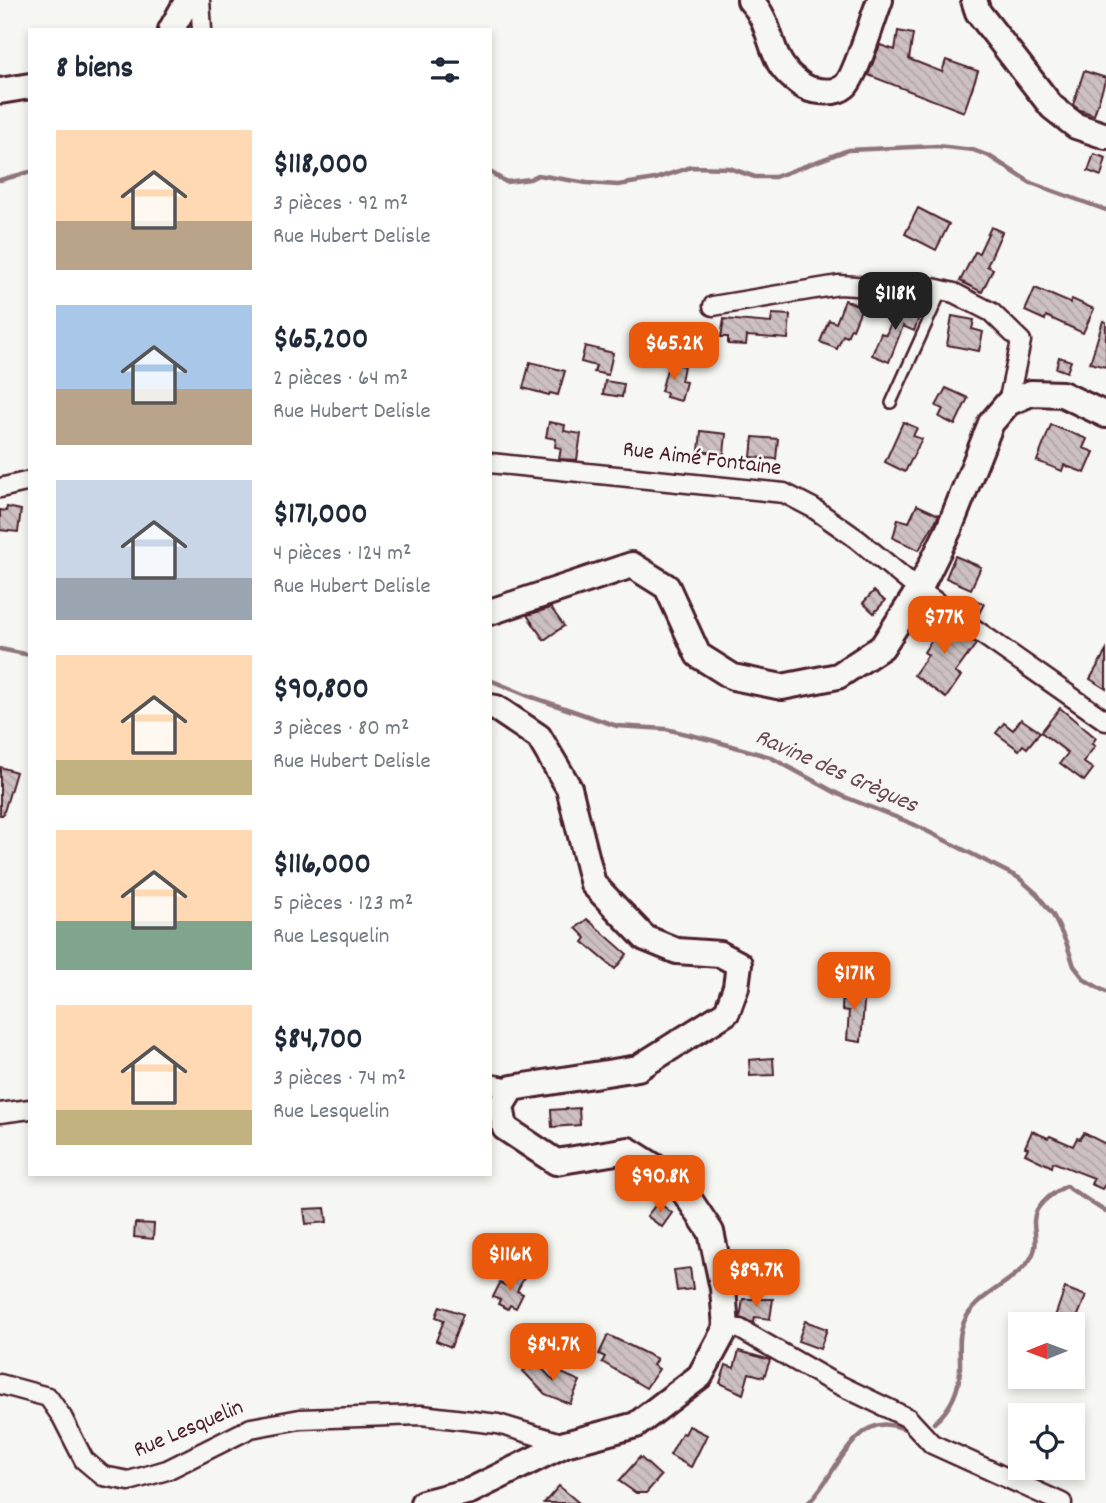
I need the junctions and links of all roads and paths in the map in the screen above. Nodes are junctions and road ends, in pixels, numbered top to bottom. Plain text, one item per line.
1 (188, 0) edge
2 (200, 0) edge
3 (750, 0) edge
4 (880, 0) edge
5 (974, 0) edge
6 (172, 28) edge
7 (202, 28) edge
8 (28, 86) edge
9 (0, 91) edge
10 (1106, 136) edge
11 (942, 290) junction
12 (713, 306) dead end
13 (891, 403) dead end
14 (1008, 403) junction
15 (1106, 415) edge
16 (492, 463) edge
17 (28, 481) edge
18 (0, 488) edge
19 (919, 590) junction
20 (492, 611) edge
21 (492, 707) edge
22 (1106, 721) edge
23 (501, 1086) edge
24 (28, 1109) edge
25 (0, 1113) edge
26 (726, 1328) junction
27 (0, 1384) edge
28 (565, 1444) junction
29 (423, 1503) edge
30 (1062, 1503) edge

1 - 6 main road
2 - 7 street
3 - 4 main road
5 - 10 main road
8 - 9 main road
11 - 12 street
11 - 13 lane
11 - 14 street
14 - 15 main road
14 - 19 main road
16 - 19 street, Rue Aimé Fontaine
17 - 18 street
19 - 20 main road
19 - 22 street, Rue Aimé Fontaine
21 - 23 main road
23 - 26 main road
24 - 25 street
26 - 28 main road
26 - 30 street
27 - 28 street, Rue Lesquelin
28 - 29 main road

